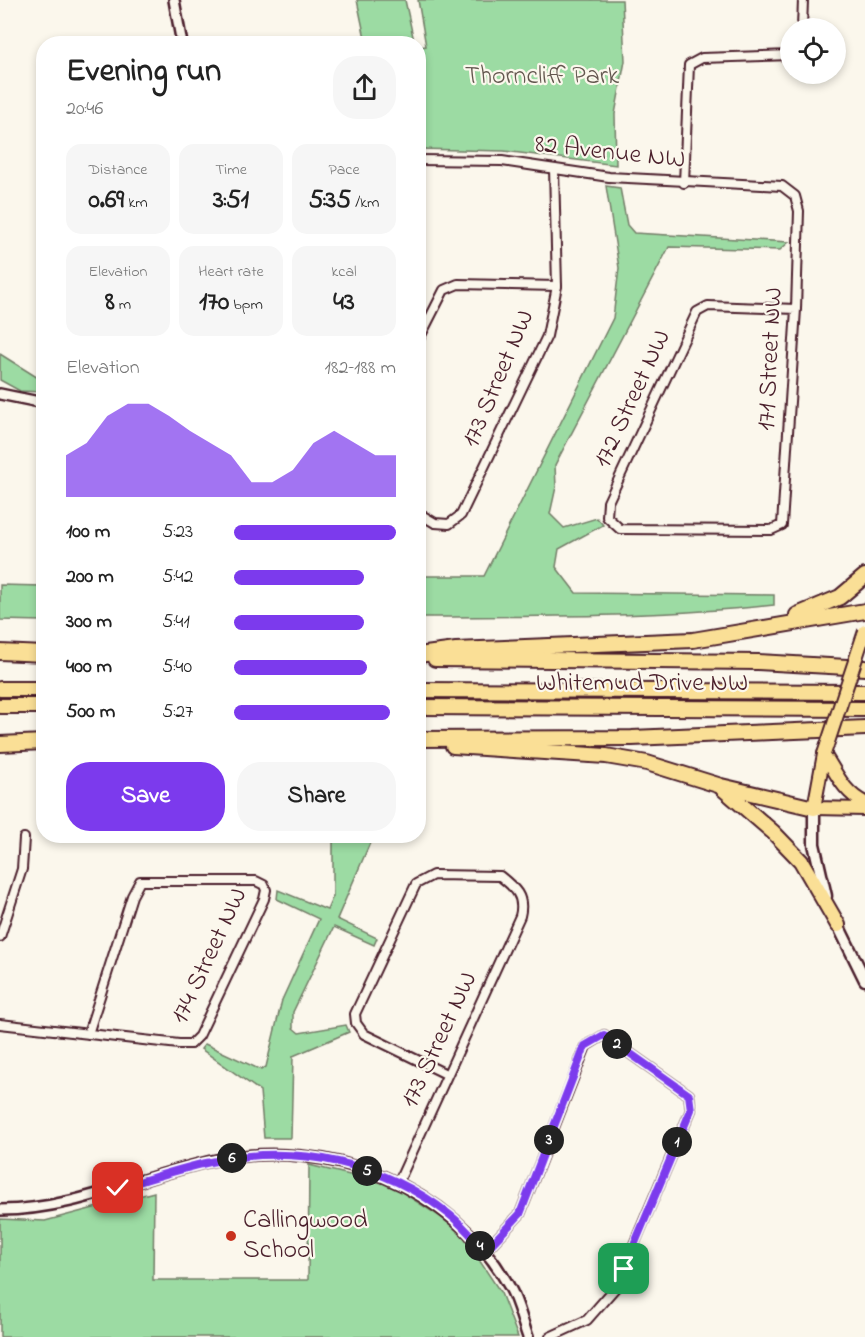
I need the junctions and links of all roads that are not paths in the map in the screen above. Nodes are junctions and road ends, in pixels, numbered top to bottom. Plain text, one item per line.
1 (174, 0) edge
2 (803, 0) edge
3 (802, 18) edge
4 (181, 36) edge
5 (780, 55) edge
6 (426, 160) edge
7 (554, 169) junction
8 (684, 183) junction
9 (795, 196) joint
10 (557, 286) junction
11 (796, 309) junction
12 (426, 325) edge
13 (0, 394) edge
14 (36, 402) edge
15 (426, 518) edge
16 (782, 525) joint
17 (865, 576) edge
18 (865, 611) edge
19 (758, 627) junction
20 (865, 631) edge
21 (0, 652) edge
22 (36, 654) edge
23 (426, 656) edge
24 (426, 657) edge
25 (0, 659) edge
26 (36, 660) edge
27 (865, 668) edge
28 (0, 689) edge
29 (36, 689) edge
30 (426, 690) edge
31 (865, 692) edge
32 (0, 706) edge
33 (36, 706) edge
34 (426, 707) edge
35 (865, 709) edge
36 (865, 728) edge
37 (0, 736) edge
38 (36, 737) edge
39 (426, 739) edge
40 (36, 742) edge
41 (0, 744) edge
42 (426, 745) edge
43 (824, 754) junction
44 (721, 786) junction
45 (865, 803) edge
46 (814, 808) junction
47 (865, 809) edge
48 (24, 838) dead end
49 (838, 925) junction
50 (0, 937) edge
51 (865, 981) edge
52 (0, 1024) edge
53 (88, 1034) junction
54 (446, 1074) junction
55 (399, 1181) junction
56 (0, 1210) edge
57 (485, 1251) junction
58 (528, 1337) edge
59 (550, 1337) edge

1 - 4 street
2 - 3 street
5 - 8 street
6 - 7 street, 82 Avenue NW
7 - 8 street, 82 Avenue NW
7 - 10 street, 173 Street NW
8 - 9 street, 82 Avenue NW
9 - 11 street, 171 Street NW
10 - 12 street
10 - 15 street, 173 Street NW
11 - 16 street, 171 Street NW
11 - 16 street, 172 Street NW
13 - 14 street
17 - 19 highway
18 - 19 highway
19 - 23 highway
20 - 43 main road, bridge
21 - 22 highway
24 - 27 highway
25 - 26 highway
28 - 29 highway
30 - 31 highway, Whitemud Drive NW
32 - 33 highway
34 - 35 highway, Whitemud Drive NW
36 - 39 highway
37 - 38 highway
40 - 41 highway
42 - 44 highway
43 - 45 main road
43 - 46 main road
44 - 46 highway
44 - 49 highway
46 - 47 main road
46 - 49 main road
48 - 50 street
49 - 51 main road
52 - 53 street
53 - 53 street, 174 Street NW
54 - 54 street, 173 Street NW
54 - 55 street, 173 Street NW
55 - 56 street
55 - 57 street
57 - 58 street
57 - 59 street

